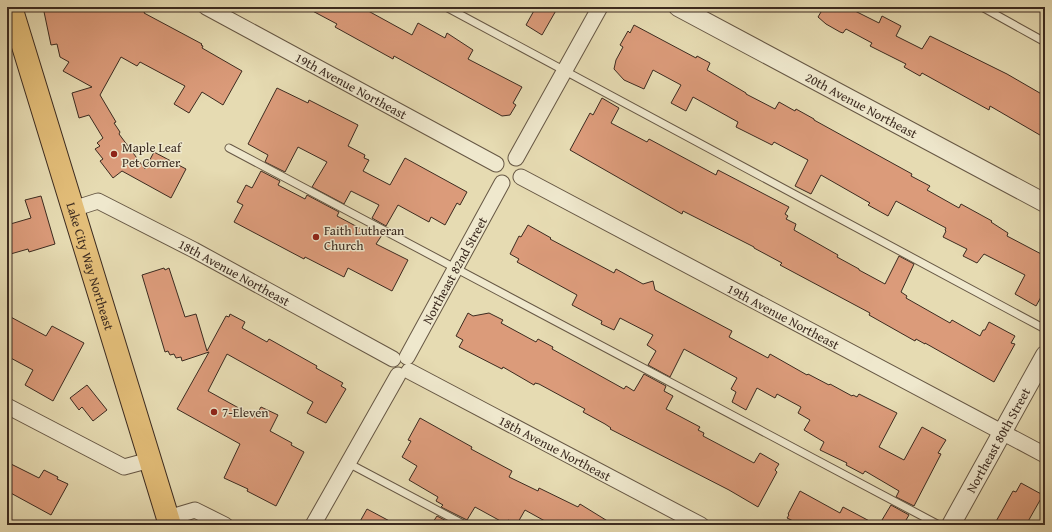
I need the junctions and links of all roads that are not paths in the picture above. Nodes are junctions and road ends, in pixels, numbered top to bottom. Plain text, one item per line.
1 (11, 7) edge
2 (206, 7) edge
3 (446, 7) edge
4 (600, 7) edge
5 (678, 7) edge
6 (982, 7) edge
7 (1045, 42) edge
8 (564, 71) junction
9 (229, 148) dead end
10 (516, 158) junction
11 (496, 164) junction
12 (521, 177) junction
13 (502, 182) junction
14 (1045, 203) edge
15 (73, 209) junction
16 (456, 267) junction
17 (1045, 329) edge
18 (1045, 355) edge
19 (402, 365) junction
20 (7, 406) edge
21 (1002, 432) junction
22 (1045, 455) edge
23 (150, 460) junction
24 (348, 463) junction
25 (169, 521) edge
26 (225, 525) edge
27 (313, 525) edge
28 (465, 525) edge
29 (701, 525) edge
30 (939, 525) edge
31 (951, 525) edge

1 - 15 main road, Lake City Way Northeast
2 - 11 street, 19th Avenue Northeast
3 - 8 lane
4 - 8 street
5 - 14 street, 20th Avenue Northeast
6 - 7 lane
8 - 10 street
8 - 17 lane
9 - 16 lane
10 - 11 street
10 - 12 street
11 - 13 street
12 - 13 street
12 - 21 street, 19th Avenue Northeast
13 - 16 street, Northeast 82nd Street
15 - 19 street, 18th Avenue Northeast
15 - 23 main road, Lake City Way Northeast
16 - 19 street, Northeast 82nd Street
16 - 30 lane
18 - 21 street, Northeast 80th Street
19 - 24 street, Northeast 82nd Street
19 - 29 street, 18th Avenue Northeast
20 - 23 street
21 - 22 street, 19th Avenue Northeast
21 - 31 street, Northeast 80th Street
23 - 25 main road, Lake City Way Northeast
24 - 27 street, Northeast 82nd Street
24 - 28 lane
25 - 26 street

